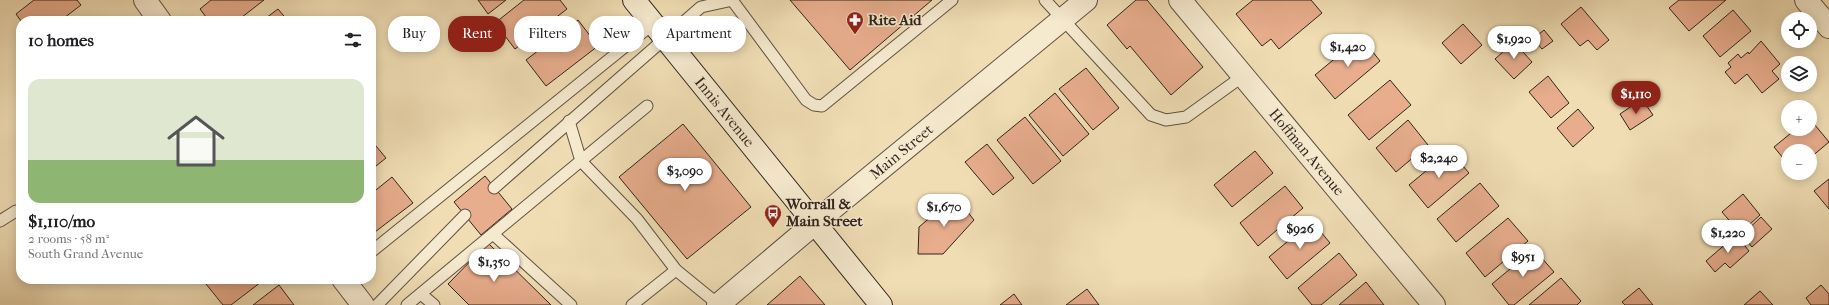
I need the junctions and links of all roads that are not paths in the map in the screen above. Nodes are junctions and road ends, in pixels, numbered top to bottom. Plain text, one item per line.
1 (145, 0) edge
2 (634, 0) edge
3 (732, 0) edge
4 (952, 0) edge
5 (1045, 0) edge
6 (1086, 0) edge
7 (1180, 0) edge
8 (1806, 0) edge
9 (156, 16) edge
10 (685, 16) edge
11 (1062, 20) junction
12 (652, 22) edge
13 (1829, 27) edge
14 (652, 35) edge
15 (652, 37) edge
16 (677, 52) edge
17 (1243, 76) junction
18 (647, 106) dead end
19 (569, 121) junction
20 (581, 161) junction
21 (494, 188) dead end
22 (16, 211) dead end
23 (464, 216) dead end
24 (0, 220) edge
25 (814, 224) junction
26 (493, 234) junction
27 (376, 248) edge
28 (676, 270) junction
29 (347, 284) edge
30 (421, 294) junction
31 (363, 305) edge
32 (377, 305) edge
33 (407, 305) edge
34 (434, 305) edge
35 (571, 305) edge
36 (632, 305) edge
37 (719, 305) edge
38 (881, 305) edge
39 (1434, 305) edge

1 - 9 street
2 - 12 street, Innis Avenue
3 - 4 lane
3 - 10 lane
5 - 11 lane
6 - 11 street, Main Street
7 - 17 street, Hoffman Avenue
8 - 13 street
11 - 17 lane
11 - 25 street, Main Street
14 - 27 lane
15 - 19 lane
16 - 25 street, Innis Avenue
17 - 39 street, Hoffman Avenue
18 - 20 lane
19 - 20 lane
19 - 21 lane
20 - 26 lane
20 - 28 lane
22 - 24 lane
23 - 32 lane
25 - 37 street, Main Street
25 - 38 street, Innis Avenue
26 - 30 lane
26 - 35 lane
28 - 36 lane
28 - 37 lane
29 - 31 street
30 - 33 lane
30 - 34 lane

